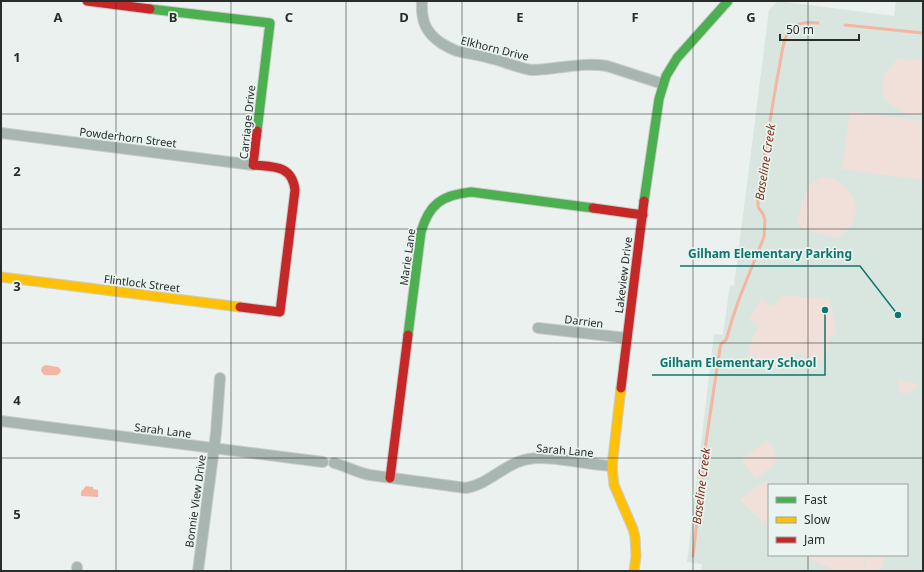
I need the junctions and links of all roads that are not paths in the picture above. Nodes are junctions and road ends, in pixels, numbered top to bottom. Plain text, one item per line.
1 (87, 1) edge
2 (422, 1) edge
3 (728, 1) edge
4 (663, 84) junction
5 (1, 133) edge
6 (253, 165) junction
7 (642, 214) junction
8 (1, 277) edge
9 (280, 312) joint
10 (538, 328) dead end
11 (627, 338) junction
12 (220, 378) dead end
13 (1, 422) edge
14 (214, 448) junction
15 (322, 462) dead end
16 (334, 463) dead end
17 (612, 466) junction
18 (390, 478) junction
19 (198, 571) edge
20 (634, 571) edge

1 - 6 street, Carriage Drive
2 - 4 street, Elkhorn Drive
3 - 4 street, Lakeview Drive
4 - 7 street, Lakeview Drive
5 - 6 street, Powderhorn Street
6 - 9 street, Carriage Drive
7 - 11 street, Lakeview Drive
7 - 18 street, Marie Lane
8 - 9 street, Flintlock Street
10 - 11 street, Darrien
11 - 17 street, Lakeview Drive
12 - 14 street, Bonnie View Drive
13 - 14 street, Sarah Lane
14 - 15 street, Sarah Lane
14 - 19 street, Bonnie View Drive
16 - 18 street, Sarah Lane
17 - 18 street, Sarah Lane
17 - 20 street, Lakeview Drive

